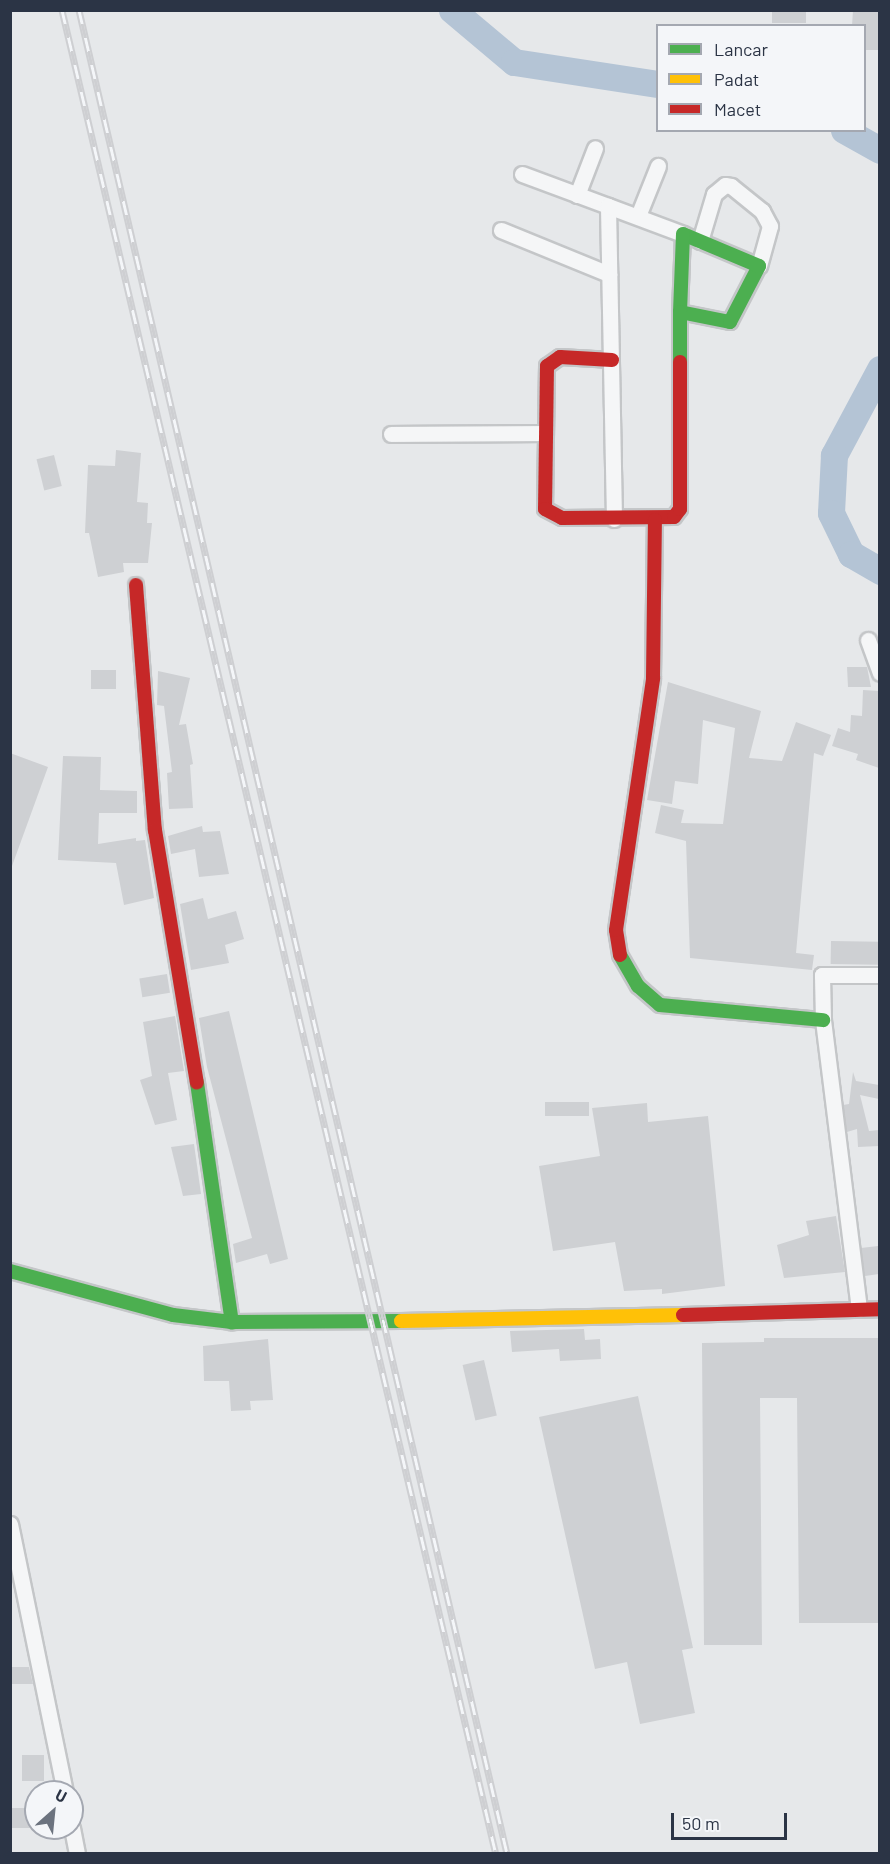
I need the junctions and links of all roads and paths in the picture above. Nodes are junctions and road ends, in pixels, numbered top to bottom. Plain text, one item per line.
1 (595, 148) dead end
2 (658, 166) dead end
3 (522, 174) dead end
4 (577, 195) junction
5 (608, 206) junction
6 (638, 216) junction
7 (501, 230) dead end
8 (683, 234) junction
9 (700, 241) junction
10 (759, 266) junction
11 (609, 274) junction
12 (680, 312) junction
13 (612, 360) junction
14 (391, 434) dead end
15 (543, 434) junction
16 (614, 519) junction
17 (655, 520) junction
18 (136, 585) dead end
19 (868, 640) dead end
20 (879, 673) edge
21 (879, 975) edge
22 (823, 1020) junction
23 (10, 1270) edge
24 (859, 1309) junction
25 (879, 1309) edge
26 (232, 1322) junction
27 (10, 1524) edge
28 (63, 1780) edge

1 - 4 street
2 - 6 street
3 - 4 street
4 - 5 street
5 - 6 street
5 - 11 street
6 - 8 street
7 - 11 street
8 - 9 street
8 - 12 street
9 - 10 street
9 - 10 street
10 - 12 street
11 - 13 street
12 - 17 street
13 - 15 street
13 - 16 street
14 - 15 street
15 - 16 street
16 - 17 street
17 - 22 street
18 - 26 street
19 - 20 street
21 - 22 street
22 - 24 street
23 - 26 street
24 - 25 street
24 - 26 street
27 - 28 street

